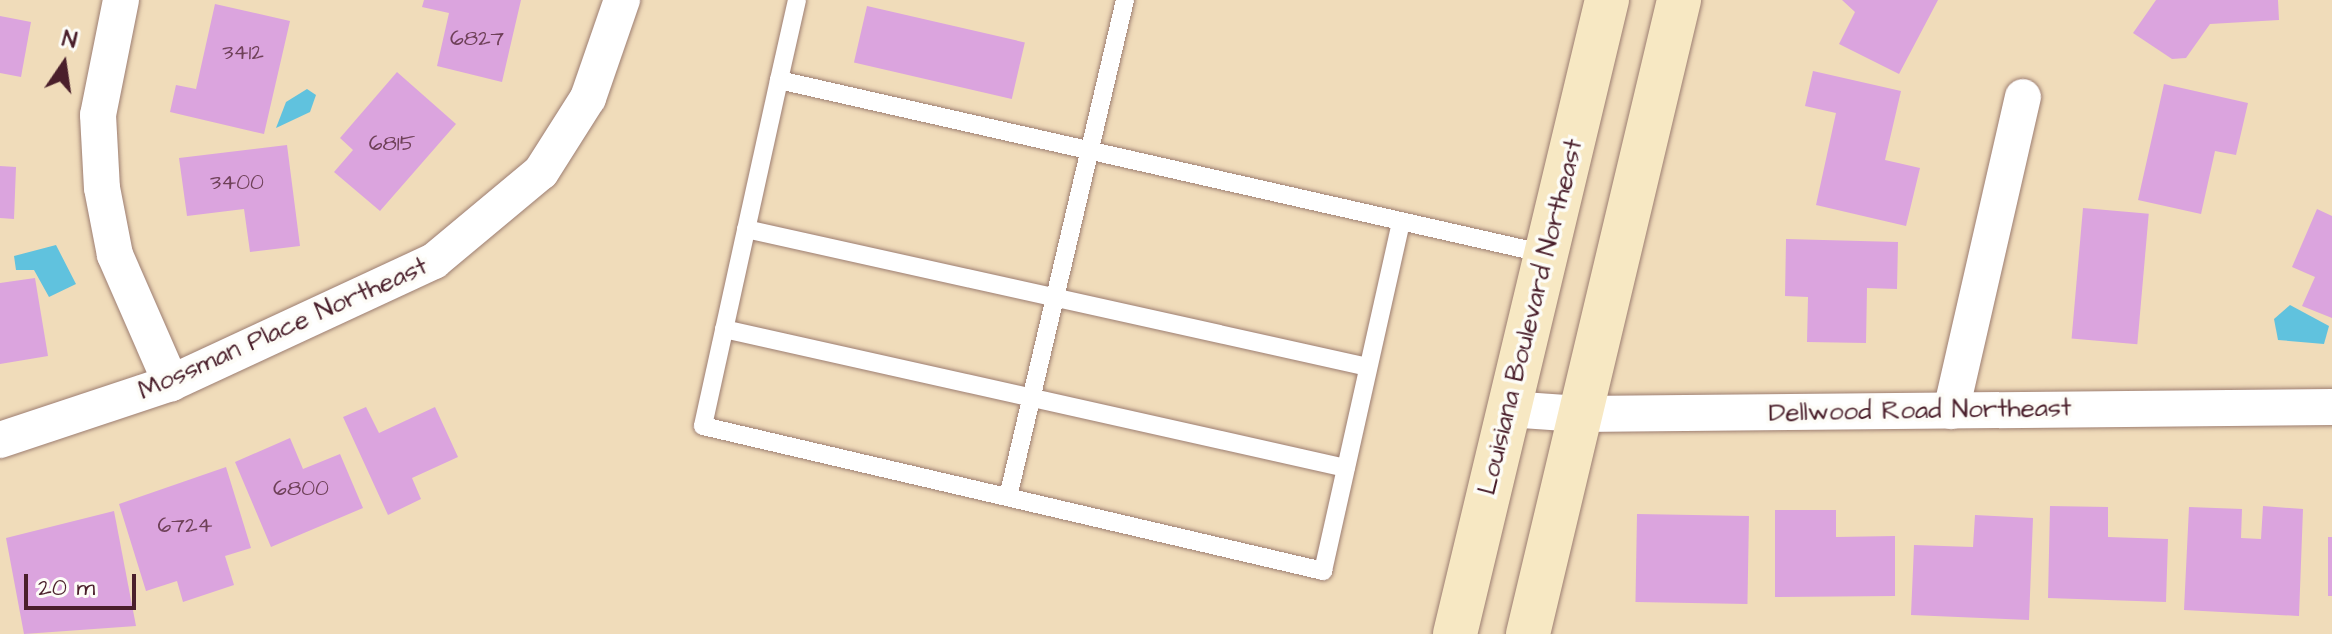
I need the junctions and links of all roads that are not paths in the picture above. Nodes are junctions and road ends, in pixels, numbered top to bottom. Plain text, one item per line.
1 (121, 0) edge
2 (622, 0) edge
3 (797, 0) edge
4 (1125, 0) edge
5 (1607, 0) edge
6 (1679, 0) edge
7 (779, 80) junction
8 (2023, 97) dead end
9 (1091, 151) junction
10 (1401, 222) junction
11 (746, 229) junction
12 (1546, 254) junction
13 (1055, 298) junction
14 (724, 329) junction
15 (1368, 367) junction
16 (171, 383) junction
17 (1032, 398) junction
18 (2332, 407) edge
19 (1508, 409) junction
20 (1951, 411) junction
21 (1580, 414) junction
22 (0, 440) edge
23 (1346, 468) junction
24 (1008, 497) junction
25 (1455, 634) edge
26 (1528, 634) edge

1 - 16 street
2 - 16 street, Mossman Place Northeast
3 - 7 lane
4 - 9 lane
5 - 12 main road, Louisiana Boulevard Northeast
6 - 21 main road
7 - 9 lane
7 - 11 lane
8 - 20 street
9 - 10 lane
9 - 13 lane
10 - 12 lane
10 - 15 lane
11 - 13 lane
11 - 14 lane
12 - 19 main road, Louisiana Boulevard Northeast
13 - 15 lane
13 - 17 lane
14 - 17 lane
14 - 24 lane
15 - 23 lane
16 - 22 street, Mossman Place Northeast
17 - 23 lane
17 - 24 lane
18 - 20 street, Dellwood Road Northeast
19 - 21 street, Dellwood Road Northeast
19 - 25 main road, Louisiana Boulevard Northeast
20 - 21 street, Dellwood Road Northeast
21 - 26 main road
23 - 24 lane

